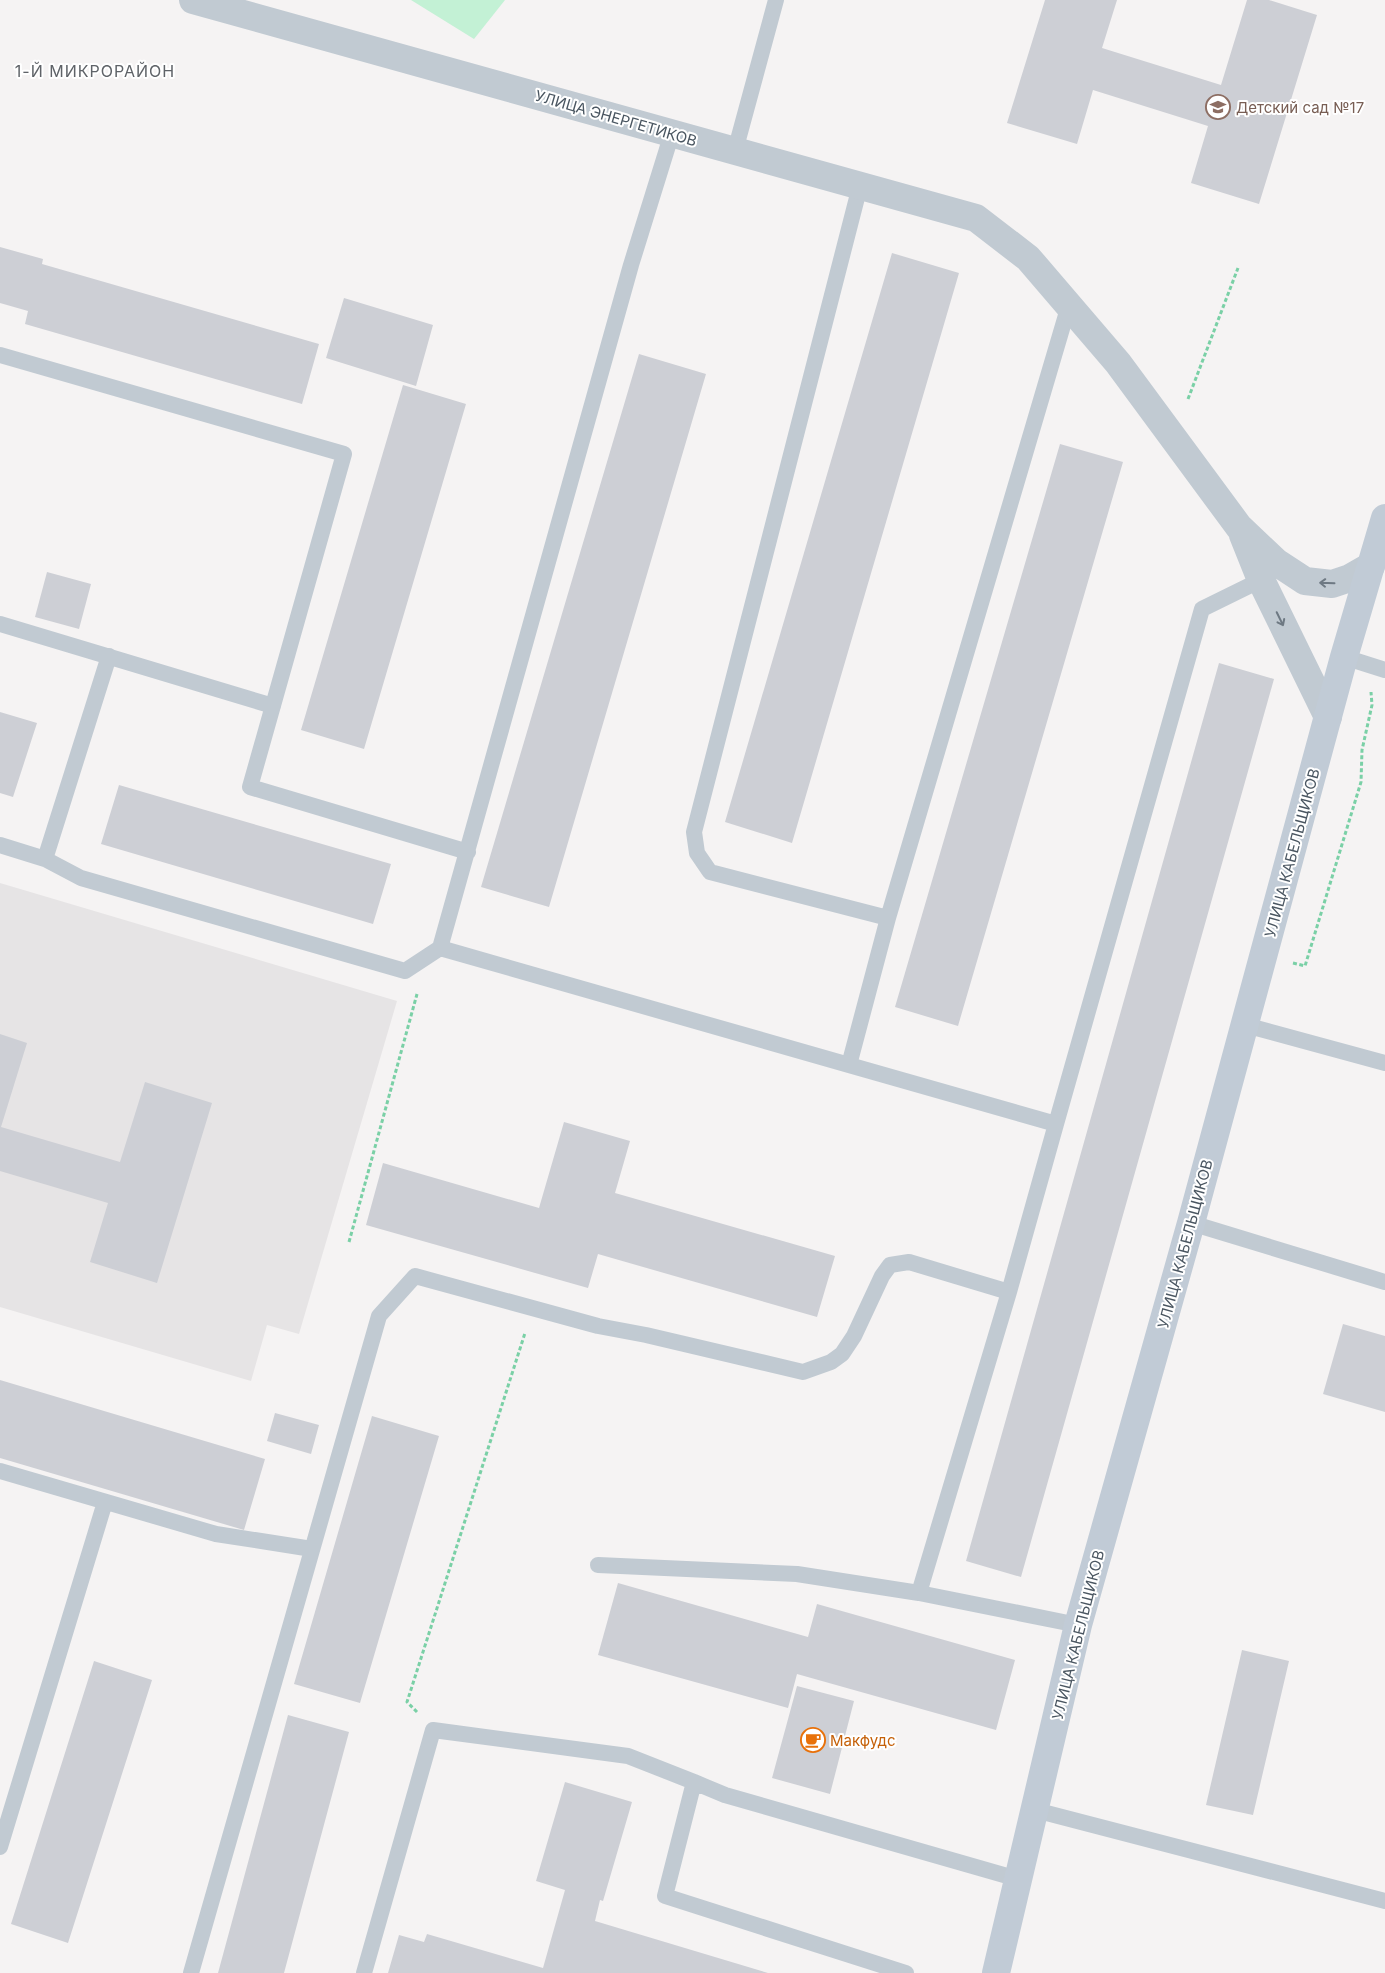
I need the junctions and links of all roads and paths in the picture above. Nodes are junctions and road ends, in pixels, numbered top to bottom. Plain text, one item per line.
1 (193, 0) edge
2 (776, 0) edge
3 (672, 133) junction
4 (734, 151) junction
5 (860, 186) junction
6 (1238, 268) dead end
7 (1069, 305) junction
8 (0, 355) edge
9 (1188, 399) dead end
10 (1385, 518) edge
11 (1239, 527) junction
12 (1371, 566) junction
13 (1261, 580) junction
14 (0, 624) edge
15 (109, 656) junction
16 (1344, 657) junction
17 (1369, 665) junction
18 (1385, 670) edge
19 (273, 706) junction
20 (1328, 717) junction
21 (0, 845) edge
22 (468, 852) junction
23 (46, 859) junction
24 (888, 918) junction
25 (434, 952) junction
26 (1264, 956) junction
27 (1245, 1025) junction
28 (1385, 1063) edge
29 (849, 1065) junction
30 (1056, 1124) junction
31 (1191, 1223) junction
32 (349, 1242) dead end
33 (1385, 1282) edge
34 (1009, 1292) junction
35 (532, 1308) junction
36 (0, 1471) edge
37 (105, 1502) junction
38 (312, 1549) junction
39 (598, 1564) dead end
40 (919, 1593) junction
41 (1078, 1625) junction
42 (433, 1730) junction
43 (694, 1782) junction
44 (1035, 1810) junction
45 (0, 1847) edge
46 (1018, 1879) junction
47 (1385, 1901) edge
48 (192, 1973) edge
49 (364, 1973) edge
50 (906, 1973) edge
51 (996, 1973) edge

1 - 3 street, УЛИЦА ЭНЕРГЕТИКОВ
2 - 4 lane
3 - 4 street, УЛИЦА ЭНЕРГЕТИКОВ
3 - 22 lane
4 - 5 street, УЛИЦА ЭНЕРГЕТИКОВ
5 - 7 street, УЛИЦА ЭНЕРГЕТИКОВ
5 - 24 lane
6 - 9 path
7 - 11 street, УЛИЦА ЭНЕРГЕТИКОВ
7 - 24 lane
8 - 19 lane
10 - 12 street, УЛИЦА КАБЕЛЬЩИКОВ
12 -> 11 street
11 - 13 street
12 - 16 street, УЛИЦА КАБЕЛЬЩИКОВ
13 -> 20 street
13 - 30 lane
14 - 15 lane
15 - 19 lane
15 - 23 lane
16 - 17 lane
16 - 20 street, УЛИЦА КАБЕЛЬЩИКОВ
17 - 18 lane
17 - 26 path
19 - 22 lane
20 - 26 street, УЛИЦА КАБЕЛЬЩИКОВ
21 - 23 lane
22 - 25 lane
23 - 25 lane
24 - 29 lane
25 - 29 lane
25 - 32 path
26 - 27 street, УЛИЦА КАБЕЛЬЩИКОВ
27 - 28 lane
27 - 31 street, УЛИЦА КАБЕЛЬЩИКОВ
29 - 30 lane
30 - 34 lane
31 - 33 lane
31 - 41 street, УЛИЦА КАБЕЛЬЩИКОВ
34 - 35 lane
34 - 40 lane
35 - 38 lane
35 - 42 path
36 - 37 lane
37 - 38 lane
37 - 45 lane
38 - 48 lane
39 - 40 lane
40 - 41 lane
41 - 44 street, УЛИЦА КАБЕЛЬЩИКОВ
42 - 43 lane
42 - 49 lane
43 - 46 lane
43 - 50 lane
44 - 46 street, УЛИЦА КАБЕЛЬЩИКОВ
44 - 47 lane
46 - 51 street, УЛИЦА КАБЕЛЬЩИКОВ

